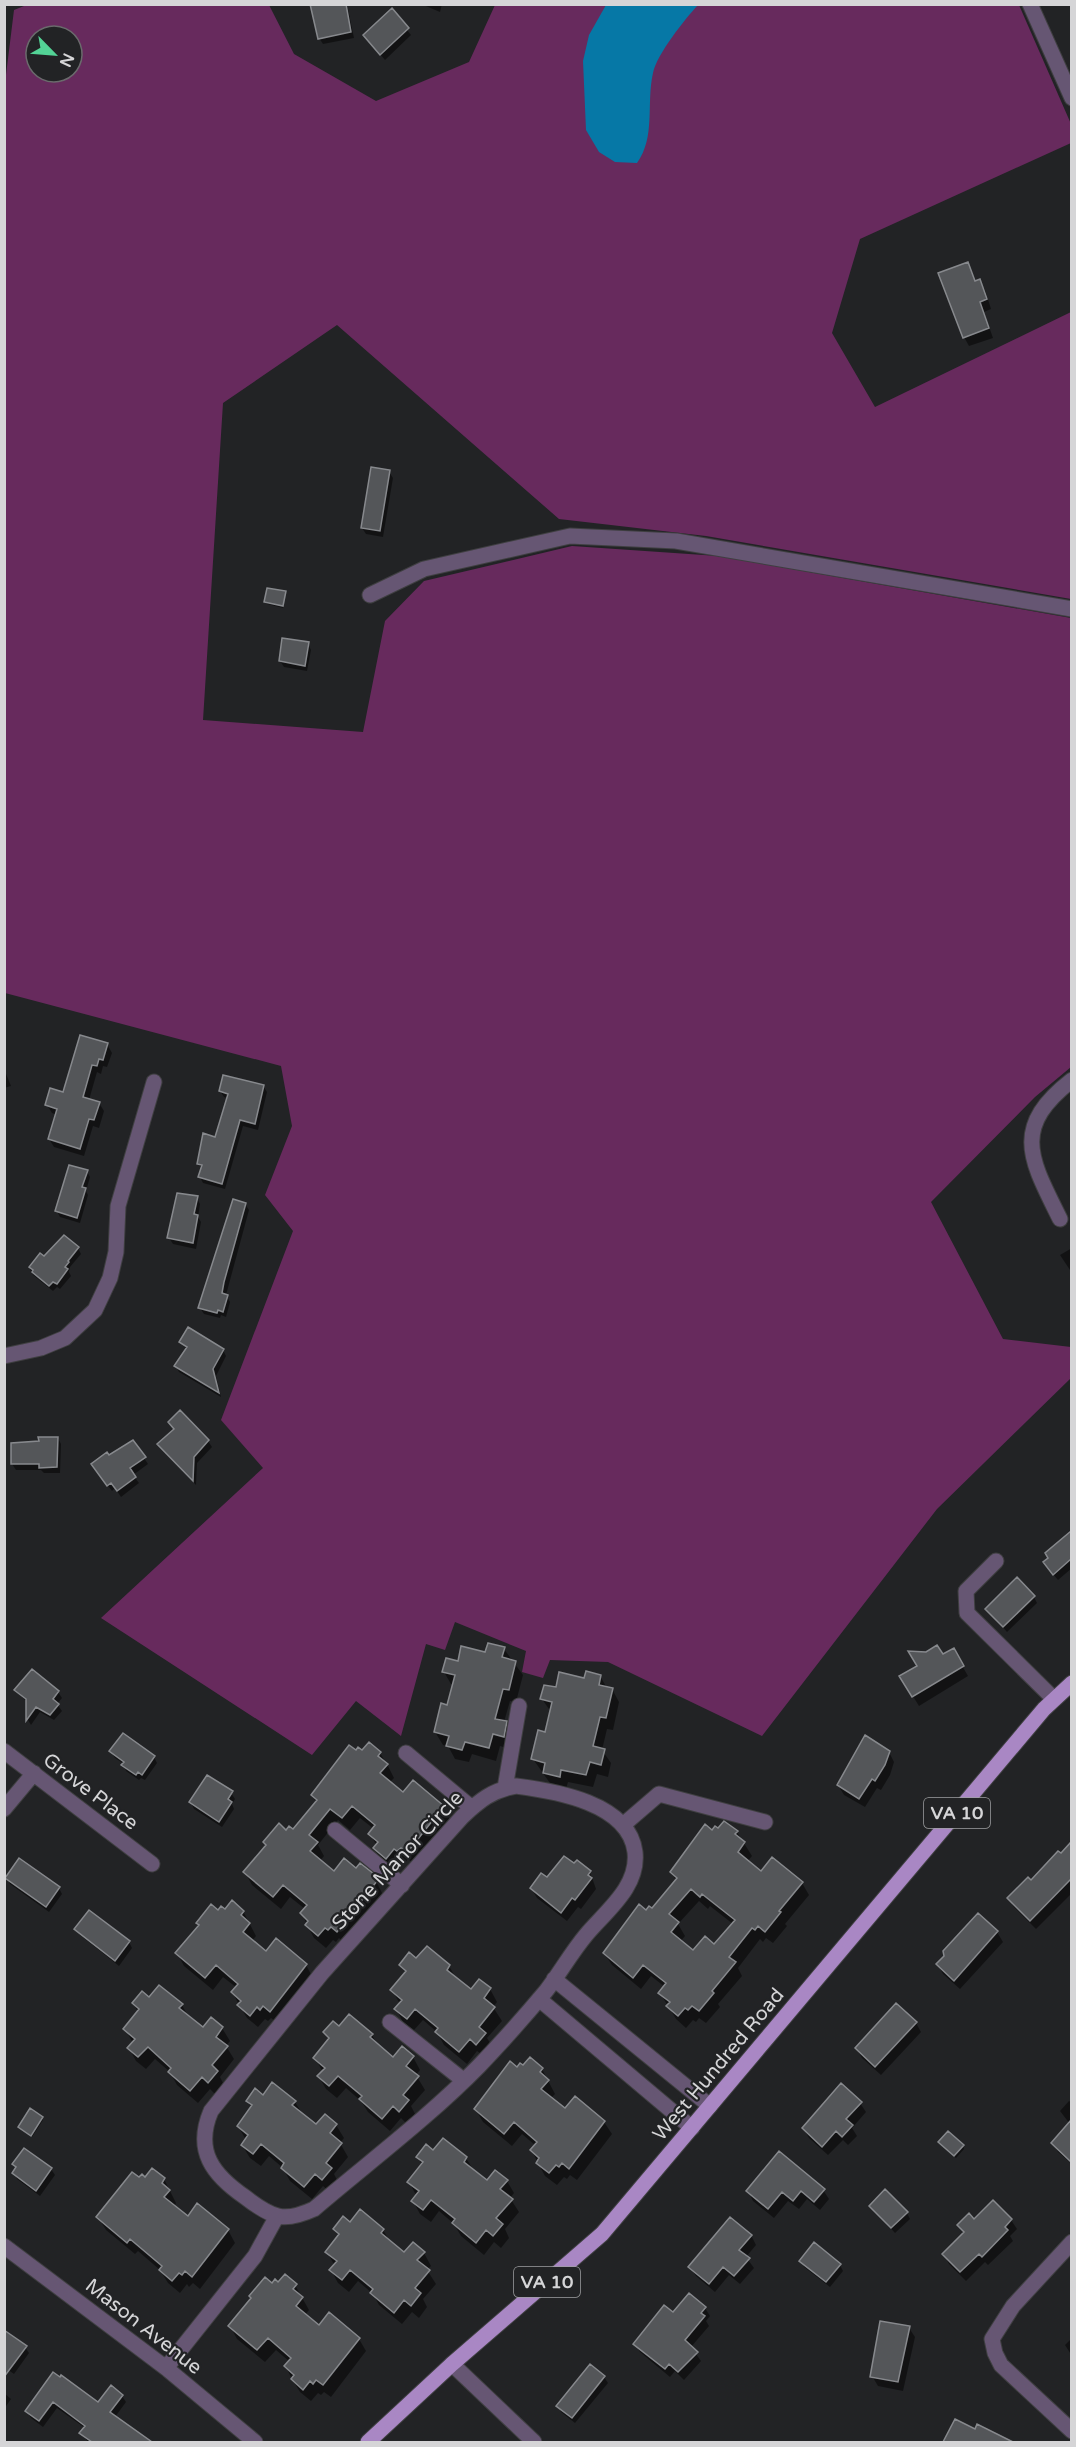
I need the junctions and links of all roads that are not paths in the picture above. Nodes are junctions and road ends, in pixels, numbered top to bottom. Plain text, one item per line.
1 (1030, 4) edge
2 (1071, 98) edge
3 (370, 595) dead end
4 (1071, 609) edge
5 (1071, 1080) edge
6 (154, 1082) dead end
7 (1059, 1219) dead end
8 (4, 1356) edge
9 (996, 1561) dead end
10 (1071, 1683) edge
11 (1054, 1699) junction
12 (519, 1706) dead end
13 (4, 1751) edge
14 (406, 1753) dead end
15 (34, 1773) junction
16 (505, 1788) junction
17 (472, 1808) junction
18 (4, 1809) edge
19 (765, 1822) dead end
20 (623, 1825) junction
21 (335, 1830) dead end
22 (152, 1864) dead end
23 (402, 1885) junction
24 (554, 1979) junction
25 (539, 1999) junction
26 (390, 2022) dead end
27 (463, 2080) junction
28 (710, 2106) junction
29 (692, 2128) junction
30 (277, 2216) junction
31 (1071, 2242) edge
32 (4, 2246) edge
33 (452, 2364) junction
34 (166, 2368) junction
35 (1071, 2431) edge
36 (255, 2442) edge
37 (368, 2442) edge
38 (534, 2442) edge

1 - 2 street
3 - 4 street
5 - 7 street
6 - 8 street
9 - 11 street
10 - 11 main road, West Hundred Road / VA 10
11 - 28 main road, West Hundred Road / VA 10
12 - 16 street
13 - 15 street, Grove Place
14 - 17 street
15 - 18 street
15 - 22 street, Grove Place
16 - 17 street, Stone Manor Circle
16 - 20 street, Stone Manor Circle
17 - 23 street, Stone Manor Circle
19 - 20 street
20 - 24 street
21 - 23 street
23 - 30 street, Stone Manor Circle
24 - 25 street
24 - 28 street
25 - 27 street
25 - 29 street
26 - 27 street
27 - 30 street
28 - 29 main road, West Hundred Road / VA 10
29 - 33 main road, West Hundred Road / VA 10
30 - 34 street
31 - 35 street
32 - 34 street, Mason Avenue
33 - 37 main road, West Hundred Road / VA 10
33 - 38 street
34 - 36 street, Mason Avenue

